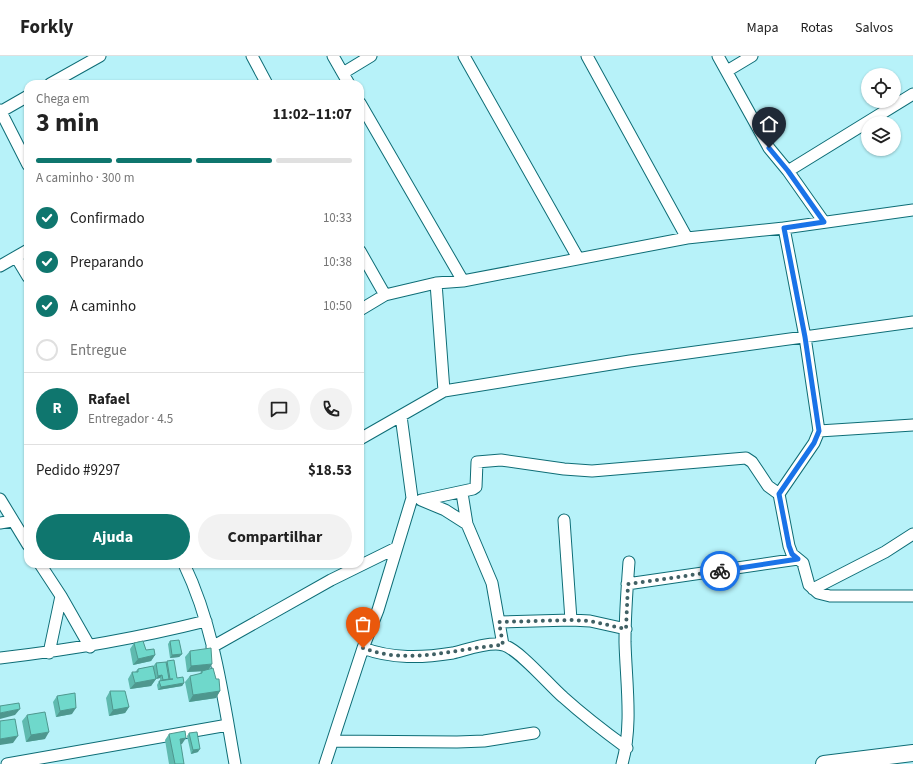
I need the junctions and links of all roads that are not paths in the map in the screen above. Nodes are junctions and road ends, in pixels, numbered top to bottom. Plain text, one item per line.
1 (100, 56) edge
2 (252, 56) edge
3 (333, 56) edge
4 (371, 56) edge
5 (464, 56) edge
6 (587, 56) edge
7 (718, 56) edge
8 (752, 56) edge
9 (727, 71) junction
10 (343, 73) junction
11 (57, 80) edge
12 (265, 80) edge
13 (347, 80) edge
14 (913, 94) edge
15 (24, 98) edge
16 (364, 110) edge
17 (0, 111) edge
18 (24, 157) edge
19 (788, 171) junction
20 (913, 210) edge
21 (824, 222) junction
22 (784, 228) junction
23 (687, 238) junction
24 (24, 252) edge
25 (16, 257) junction
26 (364, 258) edge
27 (578, 258) junction
28 (0, 266) edge
29 (24, 271) edge
30 (463, 281) junction
31 (436, 283) junction
32 (385, 295) junction
33 (364, 308) edge
34 (913, 322) edge
35 (805, 337) junction
36 (444, 391) junction
37 (401, 416) junction
38 (913, 425) edge
39 (819, 431) junction
40 (364, 437) edge
41 (462, 492) junction
42 (779, 494) junction
43 (417, 499) junction
44 (0, 500) edge
45 (564, 520) dead end
46 (12, 521) junction
47 (0, 523) edge
48 (467, 524) junction
49 (913, 534) edge
50 (24, 539) edge
51 (396, 548) junction
52 (798, 559) junction
53 (629, 562) dead end
54 (364, 564) edge
55 (43, 568) edge
56 (186, 568) edge
57 (355, 568) edge
58 (628, 584) junction
59 (813, 589) junction
60 (61, 596) junction
61 (913, 596) edge
62 (571, 620) junction
63 (206, 621) junction
64 (499, 622) junction
65 (626, 629) junction
66 (503, 645) junction
67 (90, 647) junction
68 (212, 647) junction
69 (363, 648) junction
70 (50, 653) junction
71 (0, 658) edge
72 (228, 725) junction
73 (534, 733) dead end
74 (333, 741) junction
75 (627, 748) junction
76 (913, 753) edge
77 (893, 760) edge
78 (8, 764) edge
79 (235, 764) edge
80 (325, 764) edge
81 (622, 764) edge
82 (824, 764) edge

1 - 11 street
2 - 12 street
3 - 10 street
4 - 10 street
5 - 27 street
6 - 23 street
7 - 9 street
8 - 9 street
9 - 19 street
10 - 13 street
14 - 19 street
15 - 17 street
16 - 30 street
17 - 18 street
19 - 21 street
20 - 21 street
21 - 22 street
22 - 23 street
22 - 35 street
23 - 27 street
24 - 25 street
25 - 28 street
25 - 29 street
26 - 32 street
27 - 30 street
30 - 31 street
31 - 32 street
31 - 36 street
32 - 33 street
34 - 35 street
35 - 36 street
35 - 39 street
36 - 37 street
37 - 40 street
37 - 43 street
38 - 39 street
39 - 42 street
41 - 42 street
41 - 43 street
41 - 48 street
42 - 52 street
43 - 48 street
43 - 51 street
44 - 46 street
45 - 62 street
46 - 47 street
46 - 50 street
48 - 64 street
49 - 59 street
51 - 54 street
51 - 69 street
52 - 58 street
52 - 59 street
53 - 58 street
55 - 60 street
56 - 63 street
57 - 68 street
58 - 65 street
59 - 61 street
60 - 67 street
60 - 70 street
62 - 64 street
62 - 65 street
63 - 67 street
63 - 68 street
64 - 66 street
65 - 75 street
66 - 69 street
66 - 75 street
67 - 70 street
68 - 72 street
69 - 74 street
70 - 71 street
72 - 78 street
72 - 79 street
73 - 74 street
74 - 80 street
75 - 81 street
76 - 77 street
77 - 82 street

